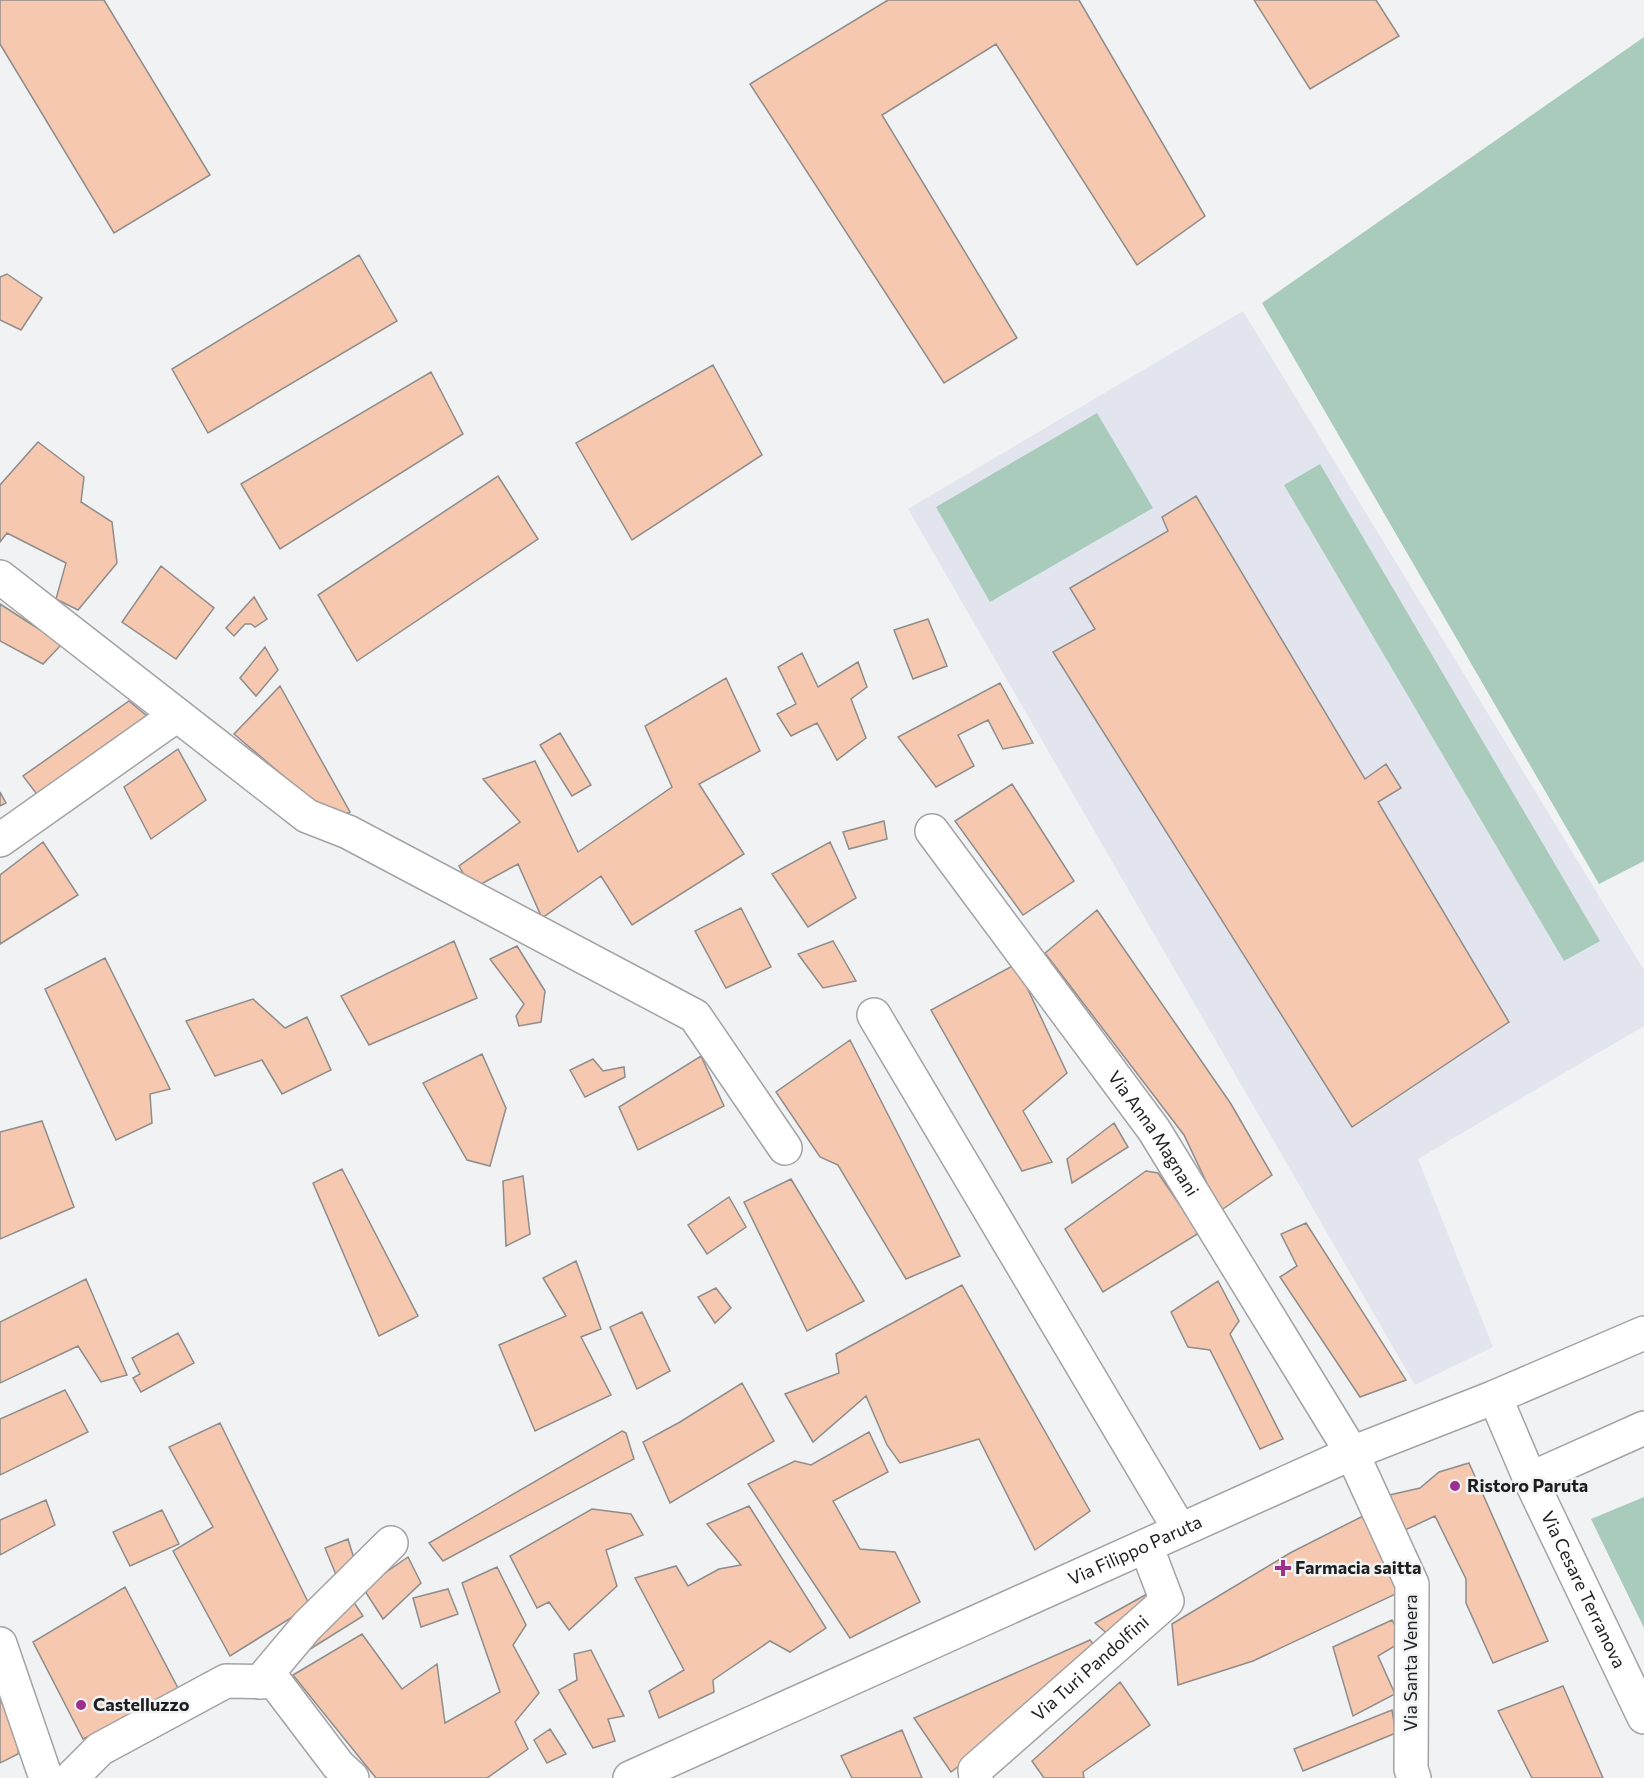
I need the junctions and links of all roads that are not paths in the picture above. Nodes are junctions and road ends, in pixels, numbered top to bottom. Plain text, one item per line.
1 (0, 577) edge
2 (177, 715) junction
3 (932, 831) dead end
4 (0, 840) edge
5 (874, 1015) dead end
6 (785, 1148) dead end
7 (1644, 1333) edge
8 (1495, 1397) junction
9 (1644, 1428) edge
10 (1352, 1453) junction
11 (1530, 1479) junction
12 (1180, 1530) junction
13 (391, 1543) dead end
14 (1146, 1546) junction
15 (0, 1644) edge
16 (260, 1682) junction
17 (1644, 1717) edge
18 (46, 1778) edge
19 (71, 1778) edge
20 (352, 1778) edge
21 (630, 1778) edge
22 (976, 1778) edge
23 (1414, 1778) edge

1 - 2 street
2 - 4 street
2 - 6 street
3 - 10 street, Via Anna Magnani
5 - 12 street
7 - 8 street, Via Filippo Paruta
8 - 10 street, Via Filippo Paruta
8 - 11 street, Via Cesare Terranova
9 - 11 street
10 - 12 street, Via Filippo Paruta
10 - 23 street, Via Santa Venera
11 - 17 street, Via Cesare Terranova
12 - 14 street, Via Filippo Paruta
13 - 16 street
14 - 21 street, Via Filippo Paruta
14 - 22 street, Via Turi Pandolfini
15 - 18 street
16 - 19 street
16 - 20 street

